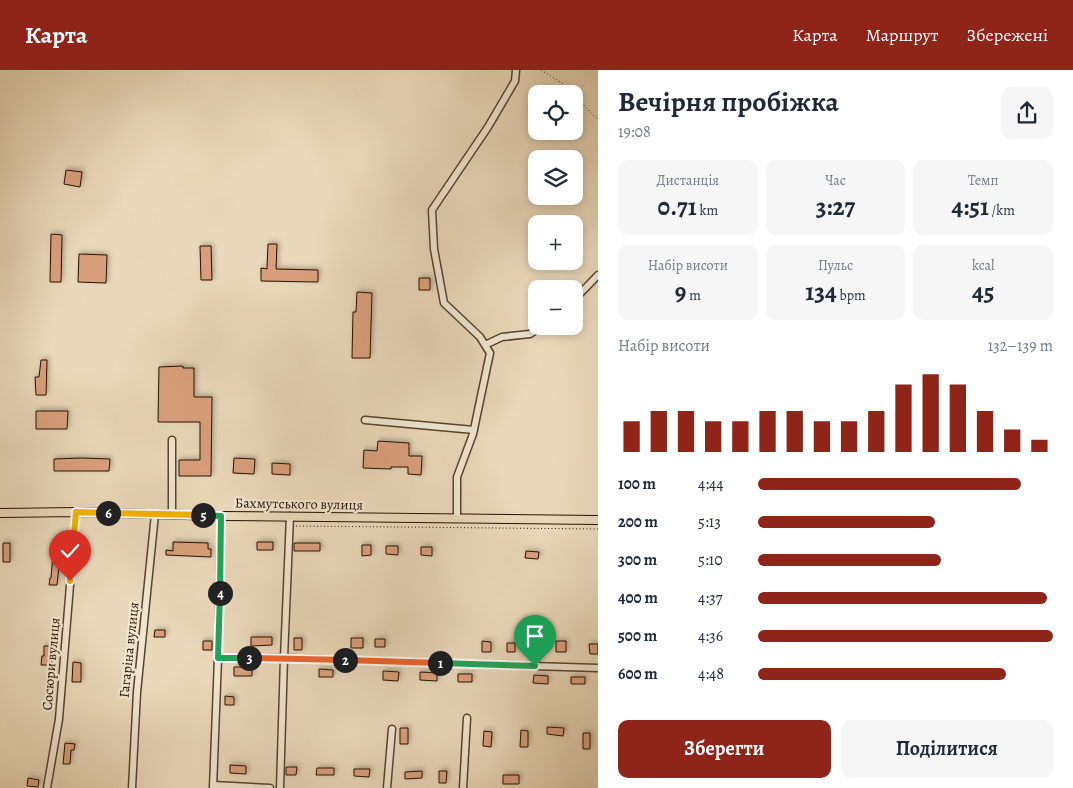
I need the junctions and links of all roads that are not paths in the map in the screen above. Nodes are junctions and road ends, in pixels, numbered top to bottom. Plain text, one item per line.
1 (516, 70) edge
2 (598, 275) edge
3 (583, 291) edge
4 (528, 334) edge
5 (485, 345) junction
6 (365, 420) dead end
7 (474, 430) junction
8 (172, 440) dead end
9 (76, 512) junction
10 (0, 513) edge
11 (155, 514) junction
12 (172, 514) junction
13 (221, 516) junction
14 (290, 516) junction
15 (457, 518) junction
16 (598, 520) edge
17 (218, 658) junction
18 (284, 658) junction
19 (598, 668) edge
20 (467, 718) dead end
21 (392, 729) dead end
22 (213, 787) edge
23 (47, 788) edge
24 (132, 788) edge
25 (270, 788) edge
26 (280, 788) edge
27 (387, 788) edge
28 (463, 788) edge

1 - 5 street
2 - 3 street
4 - 5 street
5 - 7 street
6 - 7 street
7 - 15 street
8 - 12 street
9 - 10 main road, Бахмутського вулиця
9 - 11 main road, Бахмутського вулиця
9 - 23 street, Сосюри вулиця
11 - 12 main road, Бахмутського вулиця
11 - 24 street, Гагаріна вулиця
12 - 13 main road, Бахмутського вулиця
13 - 14 main road, Бахмутського вулиця
13 - 17 street
14 - 15 main road, Бахмутського вулиця
14 - 18 street
15 - 16 main road, Бахмутського вулиця
17 - 18 street
17 - 22 street
18 - 19 street
18 - 26 street
20 - 28 street
21 - 27 street
22 - 25 street

